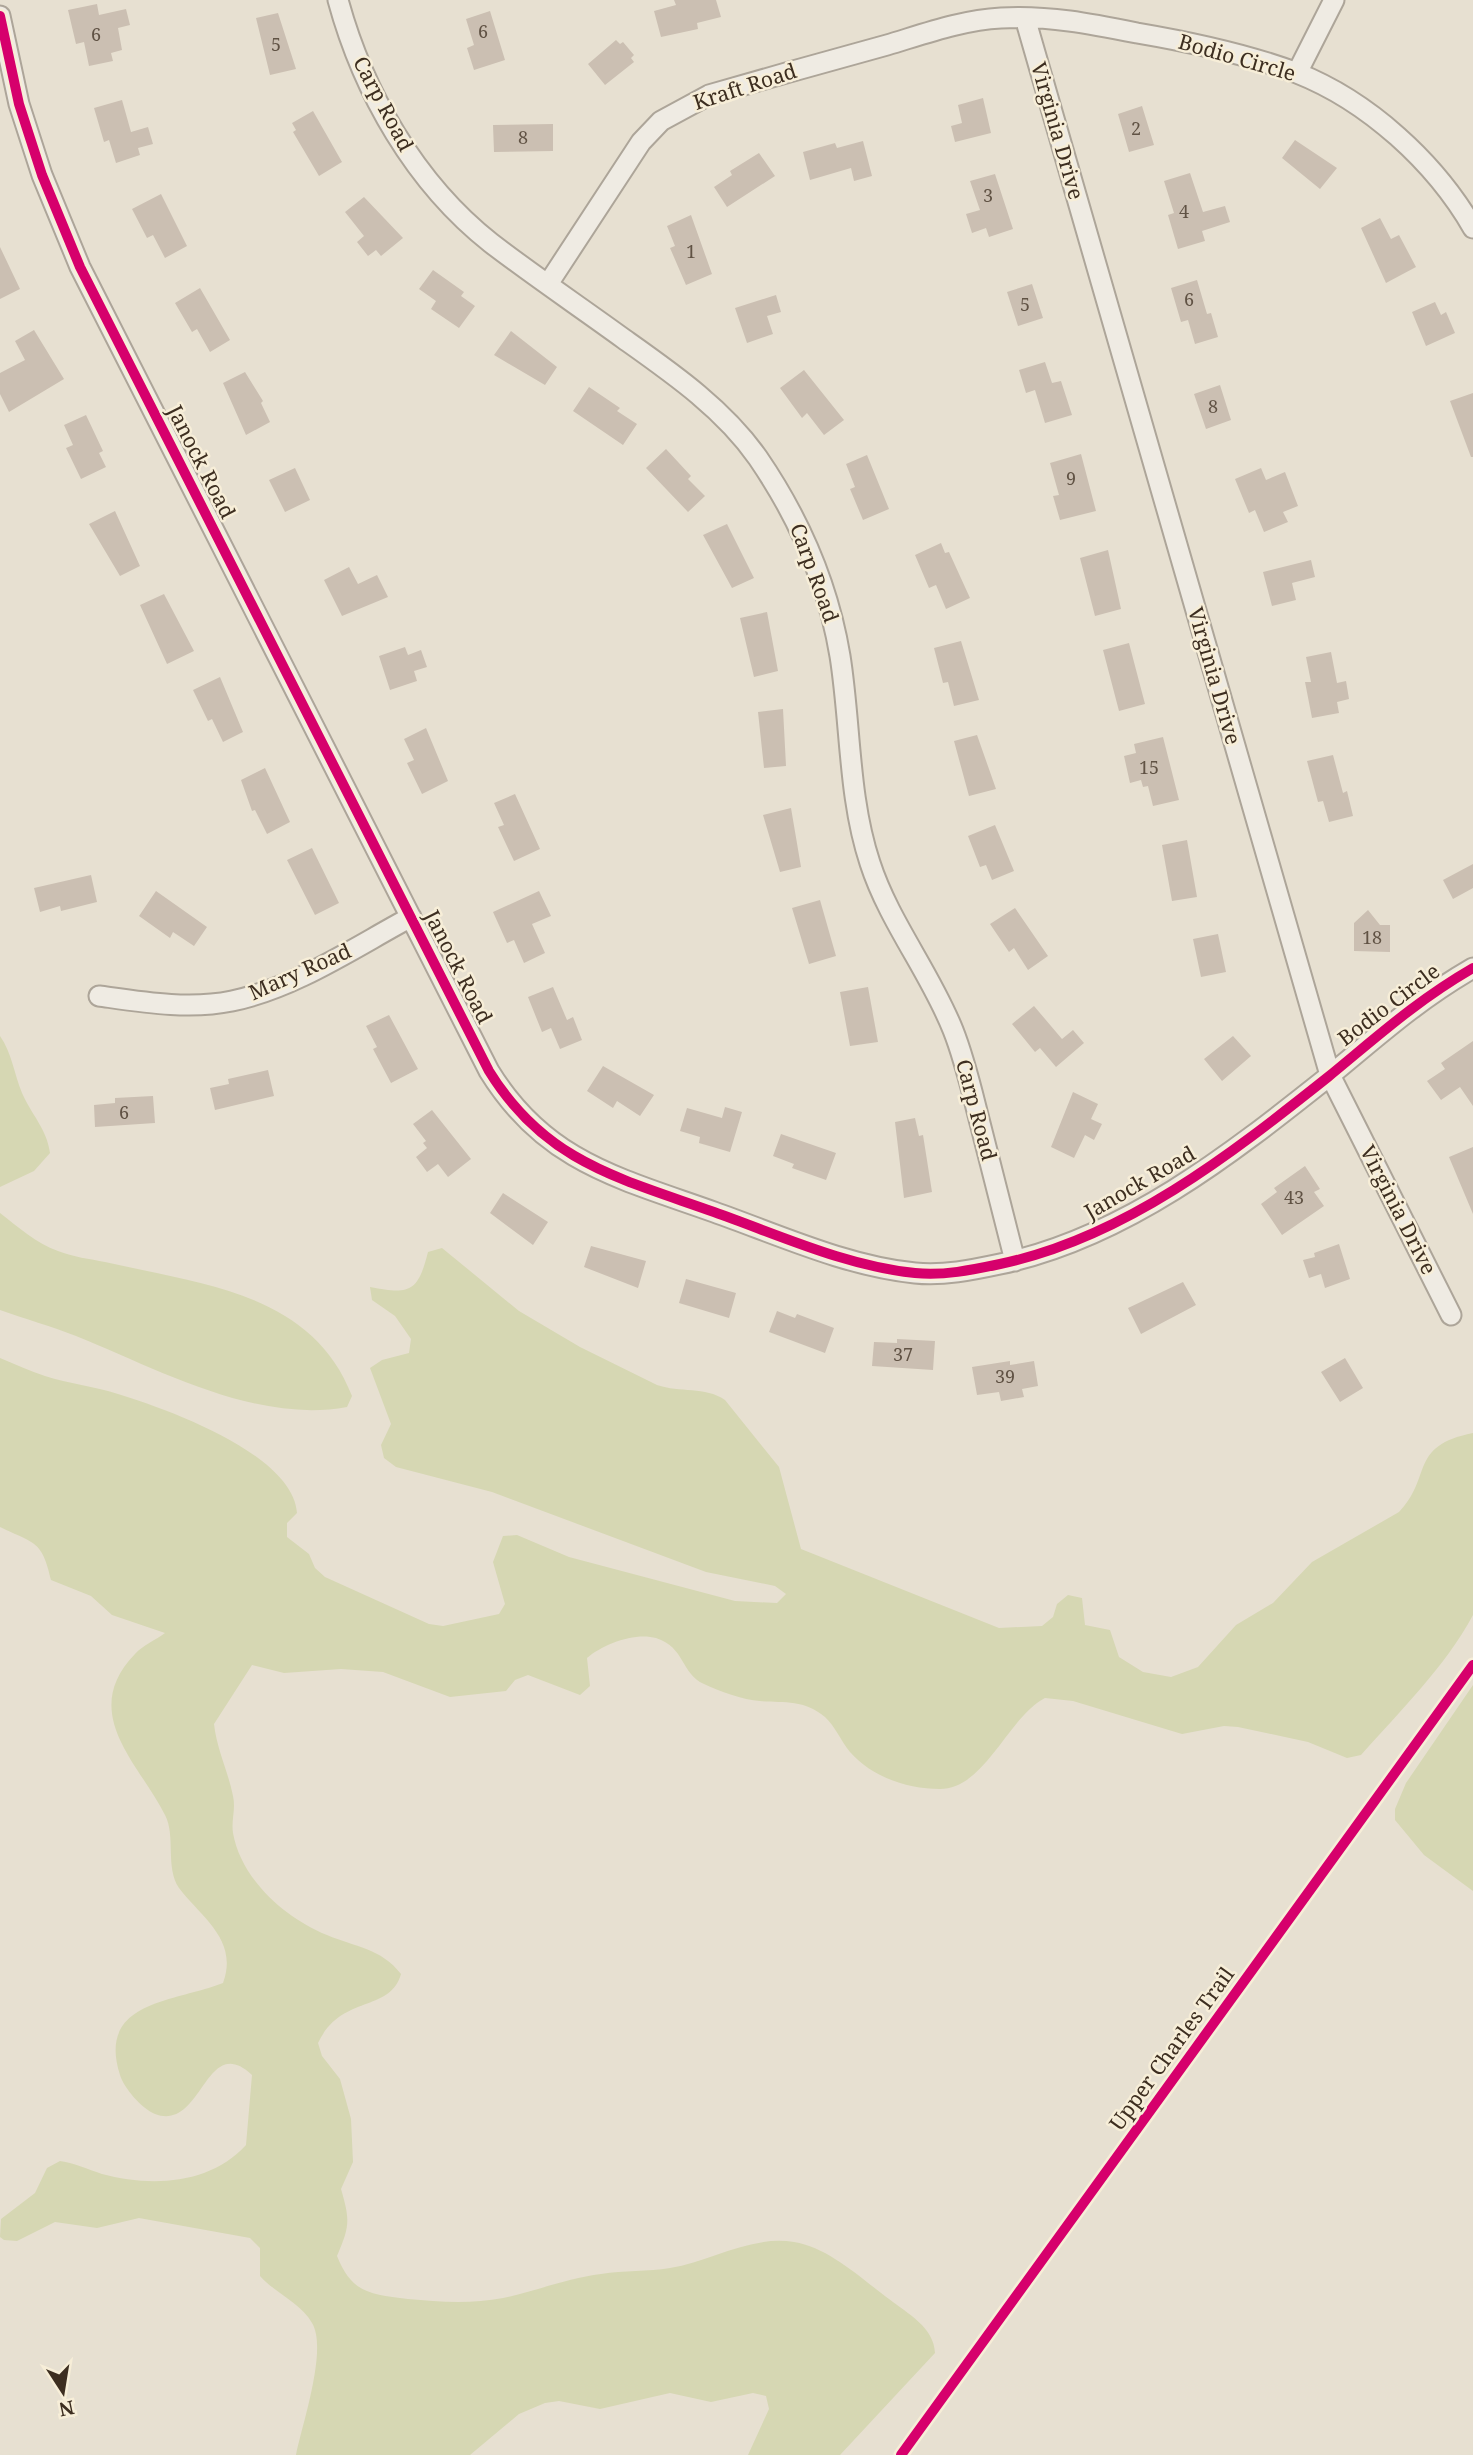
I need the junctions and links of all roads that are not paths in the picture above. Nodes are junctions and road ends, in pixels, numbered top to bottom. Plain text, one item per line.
1 (338, 0) edge
2 (1334, 0) edge
3 (0, 16) edge
4 (1025, 18) junction
5 (1297, 73) junction
6 (1473, 228) edge
7 (548, 284) junction
8 (411, 917) junction
9 (1473, 968) edge
10 (99, 996) dead end
11 (1330, 1075) junction
12 (1015, 1261) junction
13 (1451, 1315) dead end

1 - 7 street, Carp Road
2 - 5 street
3 - 8 street, Janock Road
4 - 5 street, Bodio Circle
4 - 7 street, Kraft Road
4 - 11 street, Virginia Drive
5 - 6 street, Bodio Circle
7 - 12 street, Carp Road
8 - 10 street, Mary Road
8 - 12 street, Janock Road
9 - 11 street, Bodio Circle
11 - 12 street, Janock Road
11 - 13 street, Virginia Drive

